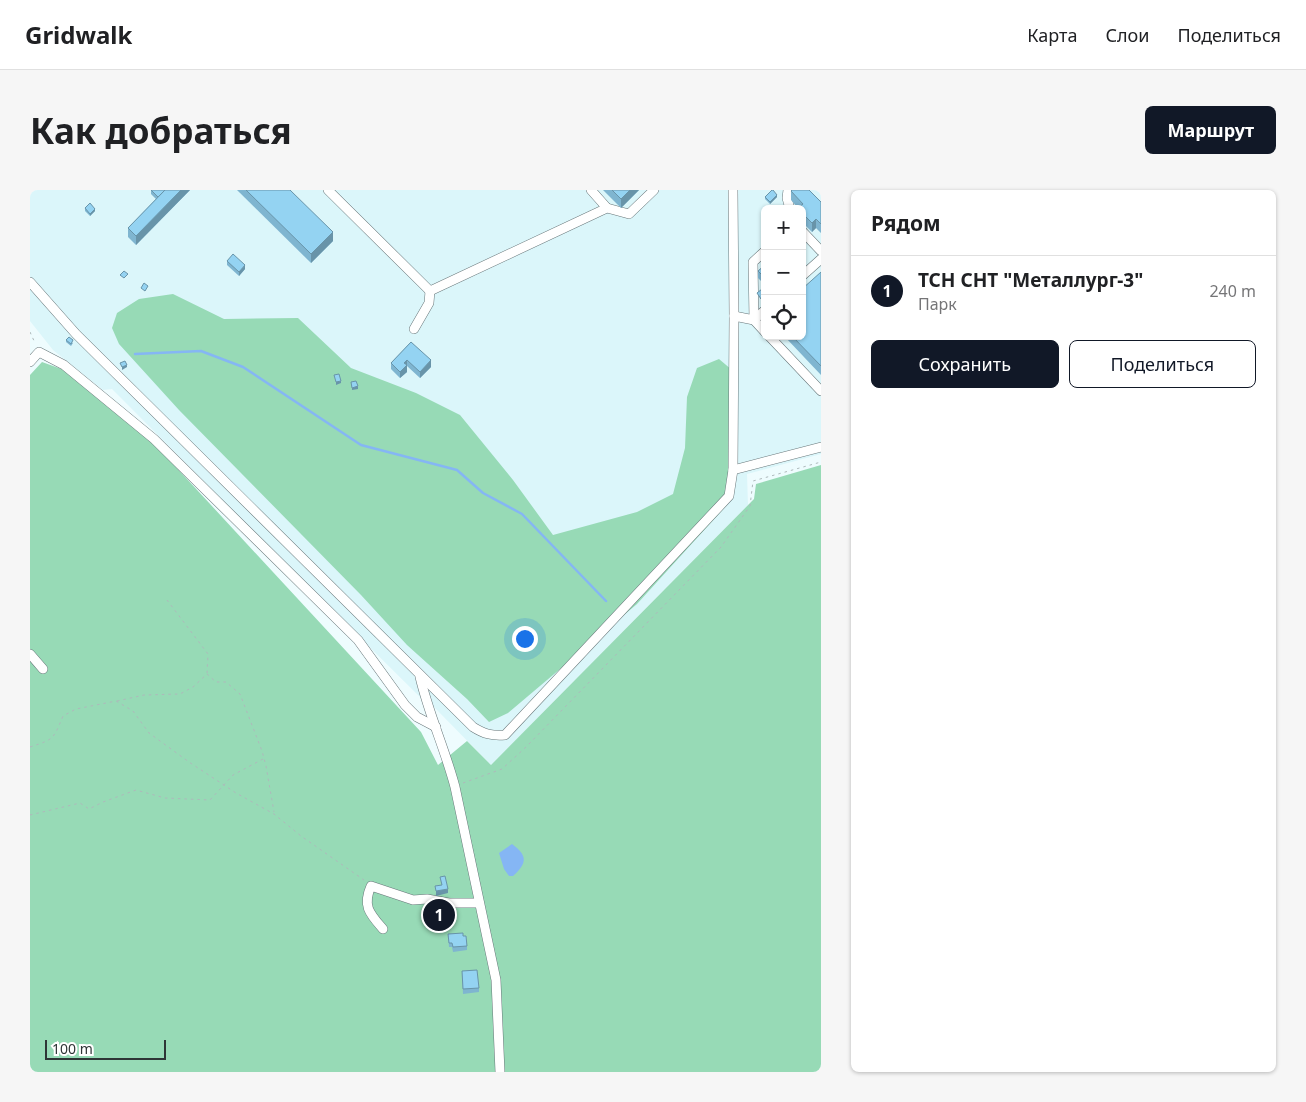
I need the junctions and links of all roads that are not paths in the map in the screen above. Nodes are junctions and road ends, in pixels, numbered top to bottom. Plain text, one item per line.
1 (328, 190) edge
2 (590, 190) edge
3 (654, 190) edge
4 (733, 190) edge
5 (788, 190) edge
6 (789, 205) edge
7 (607, 208) junction
8 (806, 235) edge
9 (821, 251) edge
10 (761, 254) edge
11 (821, 259) edge
12 (806, 272) edge
13 (30, 282) edge
14 (430, 291) junction
15 (761, 314) edge
16 (734, 316) junction
17 (754, 320) junction
18 (761, 328) edge
19 (414, 330) dead end
20 (773, 340) edge
21 (30, 362) edge
22 (821, 391) edge
23 (821, 447) edge
24 (733, 470) junction
25 (30, 654) edge
26 (43, 669) dead end
27 (420, 677) junction
28 (436, 727) junction
29 (480, 903) junction
30 (382, 929) dead end
31 (500, 1072) edge

1 - 14 street
2 - 7 street
3 - 7 street
4 - 16 street
5 - 6 street
7 - 14 street
8 - 9 street
10 - 17 street
11 - 12 street
13 - 27 street
14 - 19 street
15 - 17 street
16 - 17 street
16 - 24 street
17 - 18 street
20 - 22 street
21 - 28 street
23 - 24 street
24 - 27 street
25 - 26 street
27 - 28 street
28 - 29 street
29 - 30 street
29 - 31 street

